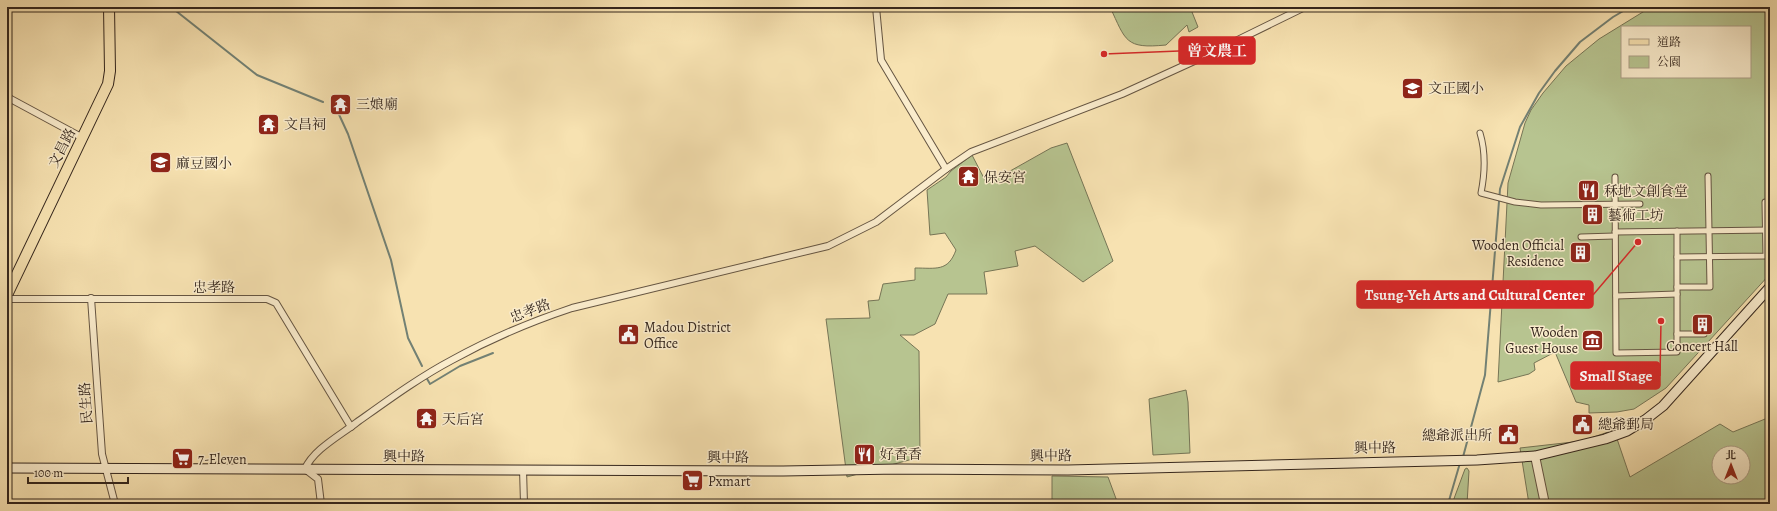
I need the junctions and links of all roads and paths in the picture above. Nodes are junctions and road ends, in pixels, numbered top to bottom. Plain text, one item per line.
1 (109, 7) edge
2 (876, 7) edge
3 (1306, 7) edge
4 (7, 97) edge
5 (1480, 133) dead end
6 (83, 138) junction
7 (946, 169) junction
8 (1708, 176) dead end
9 (1615, 177) dead end
10 (1765, 202) dead end
11 (1615, 204) junction
12 (1640, 204) dead end
13 (1709, 230) junction
14 (1768, 230) edge
15 (1677, 231) junction
16 (1615, 234) junction
17 (1581, 237) dead end
18 (1709, 256) junction
19 (1677, 257) junction
20 (1677, 287) junction
21 (1770, 287) edge
22 (1677, 294) junction
23 (7, 295) edge
24 (1616, 296) junction
25 (91, 298) junction
26 (7, 299) edge
27 (1677, 334) junction
28 (1704, 334) dead end
29 (351, 427) junction
30 (1535, 456) junction
31 (7, 468) edge
32 (105, 469) junction
33 (305, 469) junction
34 (523, 469) junction
35 (115, 504) edge
36 (321, 504) edge
37 (524, 504) edge
38 (1545, 504) edge

1 - 6 main road, 文昌路
2 - 7 street
3 - 7 street, 忠孝路
4 - 6 street
5 - 11 street
6 - 23 main road, 文昌路
7 - 29 street, 忠孝路
8 - 13 street
9 - 11 street
10 - 14 street
11 - 12 street
11 - 16 street
13 - 14 street
13 - 15 street
13 - 18 street
14 - 18 street
15 - 16 street
15 - 19 street
16 - 17 street
16 - 24 street
18 - 19 street
18 - 20 street
19 - 20 street
20 - 22 street
21 - 30 main road, 興中路
22 - 24 street
22 - 27 street
24 - 27 street
25 - 26 street, 忠孝路
25 - 29 street, 忠孝路
25 - 32 street, 民生路
27 - 28 street
29 - 33 street, 忠孝路
30 - 34 main road, 興中路
30 - 38 street
31 - 32 main road, 興中路
32 - 33 main road, 興中路
32 - 35 street, 民生路
33 - 34 main road, 興中路
33 - 36 street
34 - 37 street

